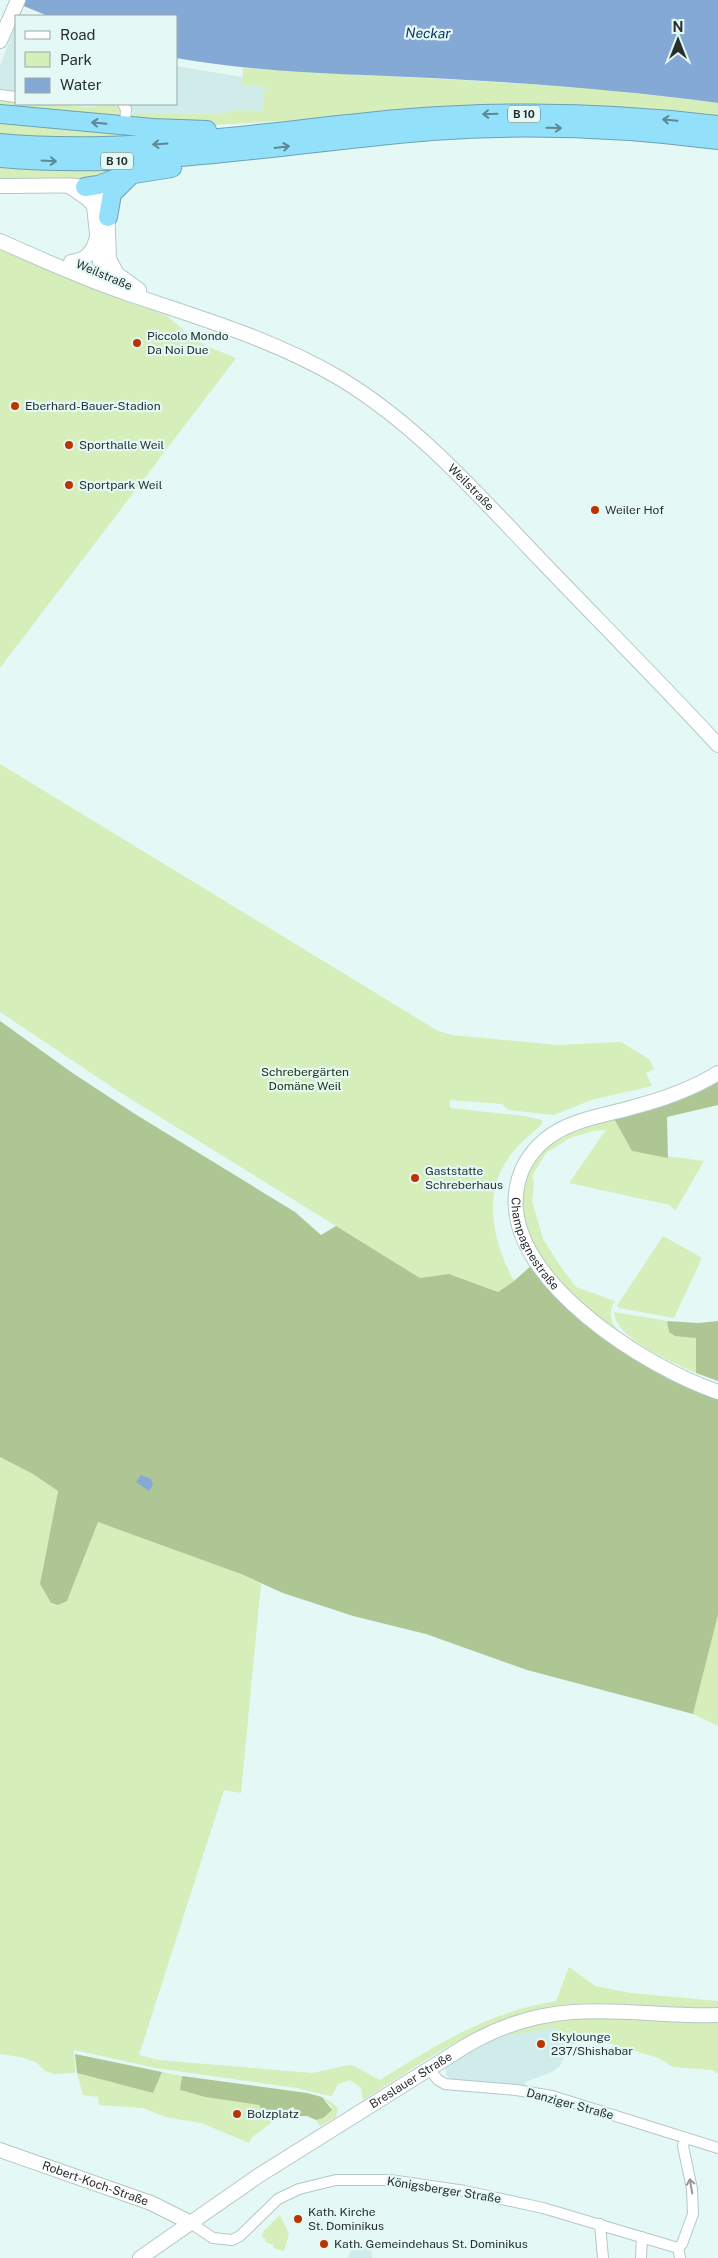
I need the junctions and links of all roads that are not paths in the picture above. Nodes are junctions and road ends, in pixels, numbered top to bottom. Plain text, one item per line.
1 (18, 0) edge
2 (0, 41) edge
3 (0, 95) edge
4 (15, 97) edge
5 (124, 105) edge
6 (0, 114) edge
7 (125, 125) junction
8 (718, 125) edge
9 (313, 128) junction
10 (718, 140) edge
11 (0, 143) edge
12 (234, 152) junction
13 (0, 158) edge
14 (132, 174) junction
15 (0, 186) edge
16 (77, 186) junction
17 (108, 217) junction
18 (97, 236) junction
19 (0, 240) edge
20 (36, 256) junction
21 (109, 259) junction
22 (71, 262) junction
23 (101, 274) junction
24 (82, 276) junction
25 (116, 289) junction
26 (139, 290) junction
27 (169, 306) junction
28 (718, 745) edge
29 (718, 1073) edge
30 (718, 1392) edge
31 (718, 2015) edge
32 (429, 2070) junction
33 (685, 2138) junction
34 (718, 2148) edge
35 (0, 2152) edge
36 (189, 2222) junction
37 (600, 2224) junction
38 (642, 2237) junction
39 (679, 2253) edge
40 (140, 2258) edge
41 (603, 2258) edge
42 (642, 2258) edge

1 - 2 main road
3 - 4 street
5 - 7 street
7 -> 6 highway
7 - 9 highway
8 -> 9 highway, B 10
9 -> 11 highway, B 10
12 -> 10 highway, B 10
13 -> 12 highway, B 10
12 - 14 highway
14 - 16 highway
14 - 17 highway
15 - 16 main road
16 - 17 main road
16 - 18 main road
17 - 21 main road
18 - 22 main road
18 - 23 main road
19 - 20 main road, Weilstraße
20 - 22 main road, Weilstraße
20 - 24 main road, Weilstraße
21 - 23 main road
21 - 26 main road
22 - 23 main road, Weilstraße
23 - 24 main road
23 - 25 main road
23 - 26 main road, Weilstraße
24 - 25 main road, Weilstraße
25 - 27 main road, Weilstraße
26 - 27 main road, Weilstraße
27 - 28 main road, Weilstraße
29 - 30 main road, Champagnestraße
31 - 32 main road, Breslauer Straße
32 - 33 street, Danziger Straße
32 - 36 main road, Breslauer Straße
33 - 34 street, Danziger Straße
39 -> 33 street, Königsberger Straße
35 - 36 main road, Robert-Koch-Straße
36 - 37 street, Königsberger Straße
36 - 40 main road, Breslauer Straße
37 - 38 street, Königsberger Straße
37 - 41 street
38 - 39 street, Königsberger Straße
38 - 42 street

